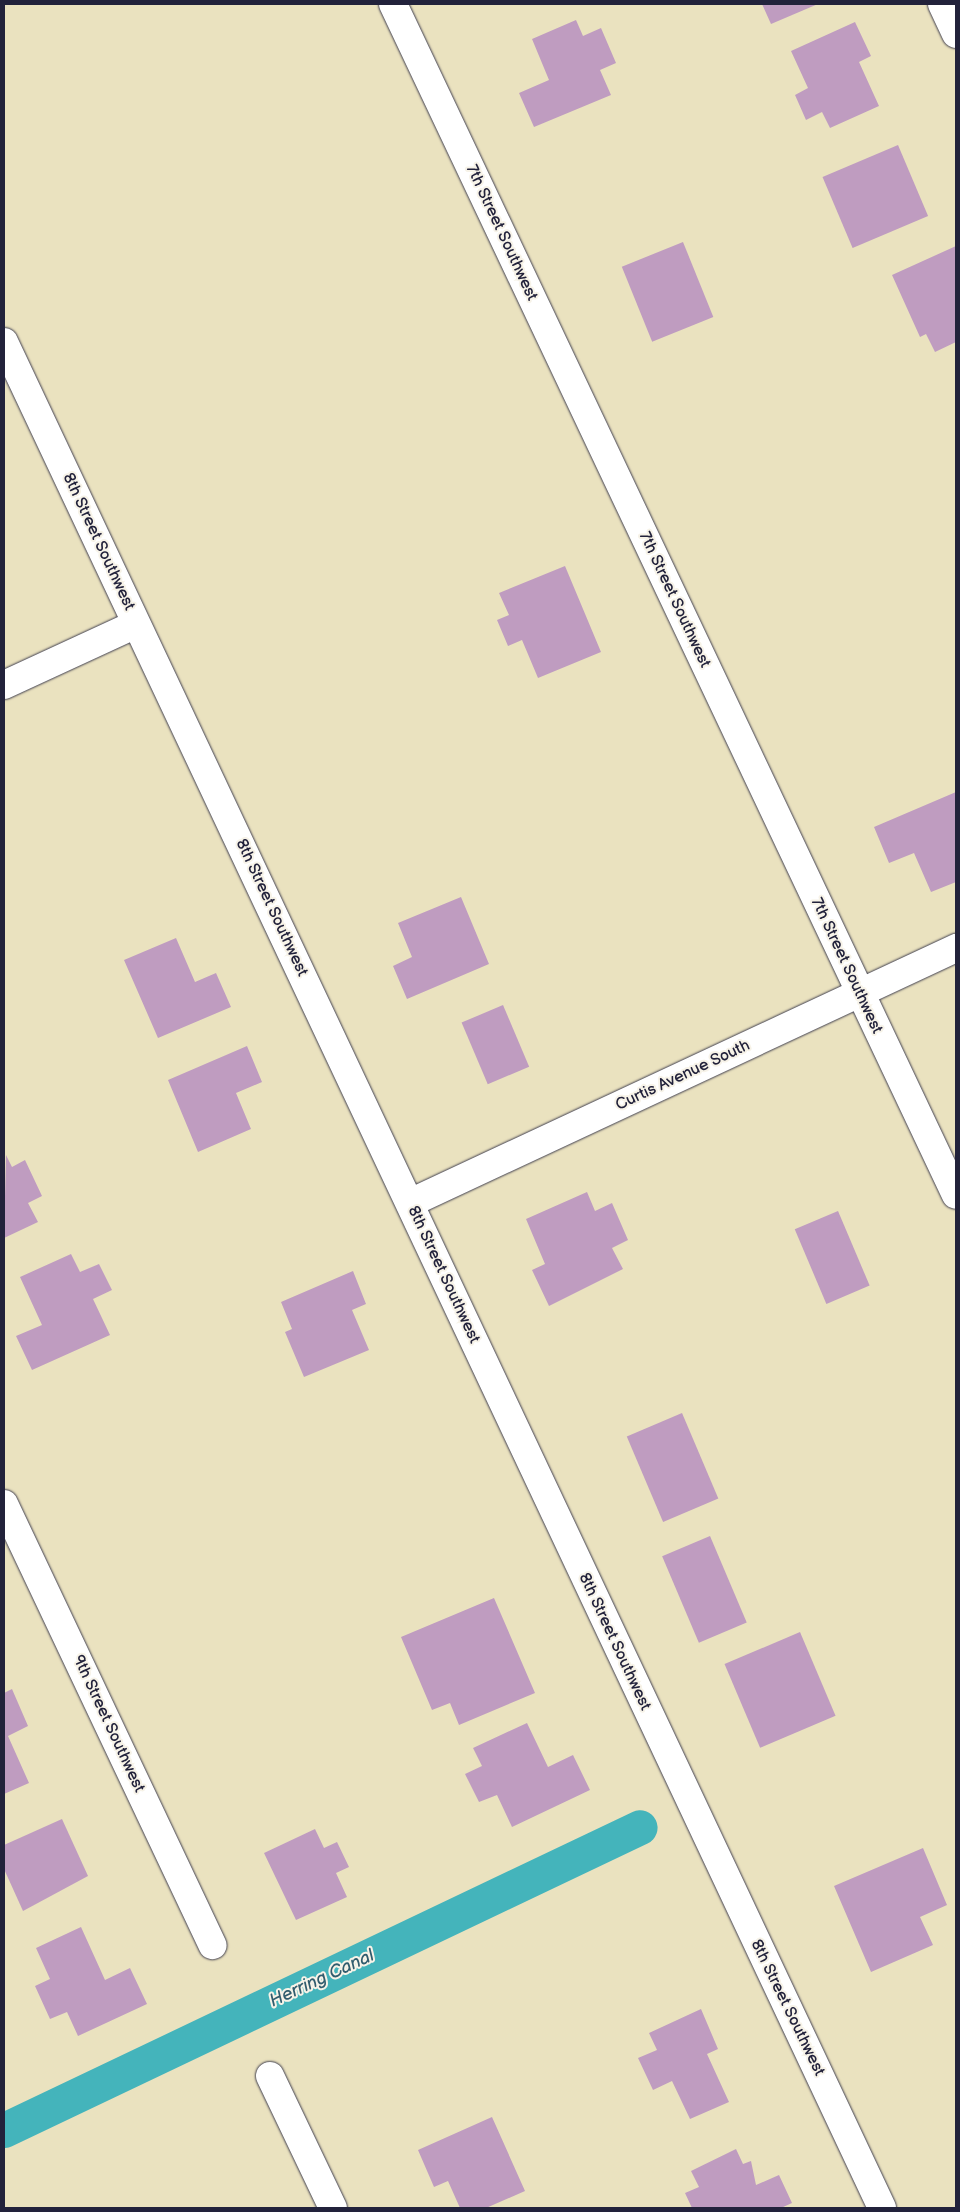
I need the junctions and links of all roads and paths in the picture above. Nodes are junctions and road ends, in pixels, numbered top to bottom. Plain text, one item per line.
1 (393, 4) edge
2 (942, 4) edge
3 (956, 34) edge
4 (4, 342) edge
5 (136, 624) junction
6 (4, 685) edge
7 (956, 948) edge
8 (859, 994) junction
9 (956, 1195) edge
10 (410, 1203) junction
11 (4, 1504) edge
12 (212, 1944) dead end
13 (270, 2076) dead end
14 (333, 2208) edge
15 (882, 2208) edge

1 - 8 street, 7th Street Southwest
2 - 3 street
4 - 5 street, 8th Street Southwest
5 - 6 street
5 - 10 street, 8th Street Southwest
7 - 8 street, Curtis Avenue South
8 - 9 street, 7th Street Southwest
8 - 10 street, Curtis Avenue South
10 - 15 street, 8th Street Southwest
11 - 12 street, 9th Street Southwest
13 - 14 street

